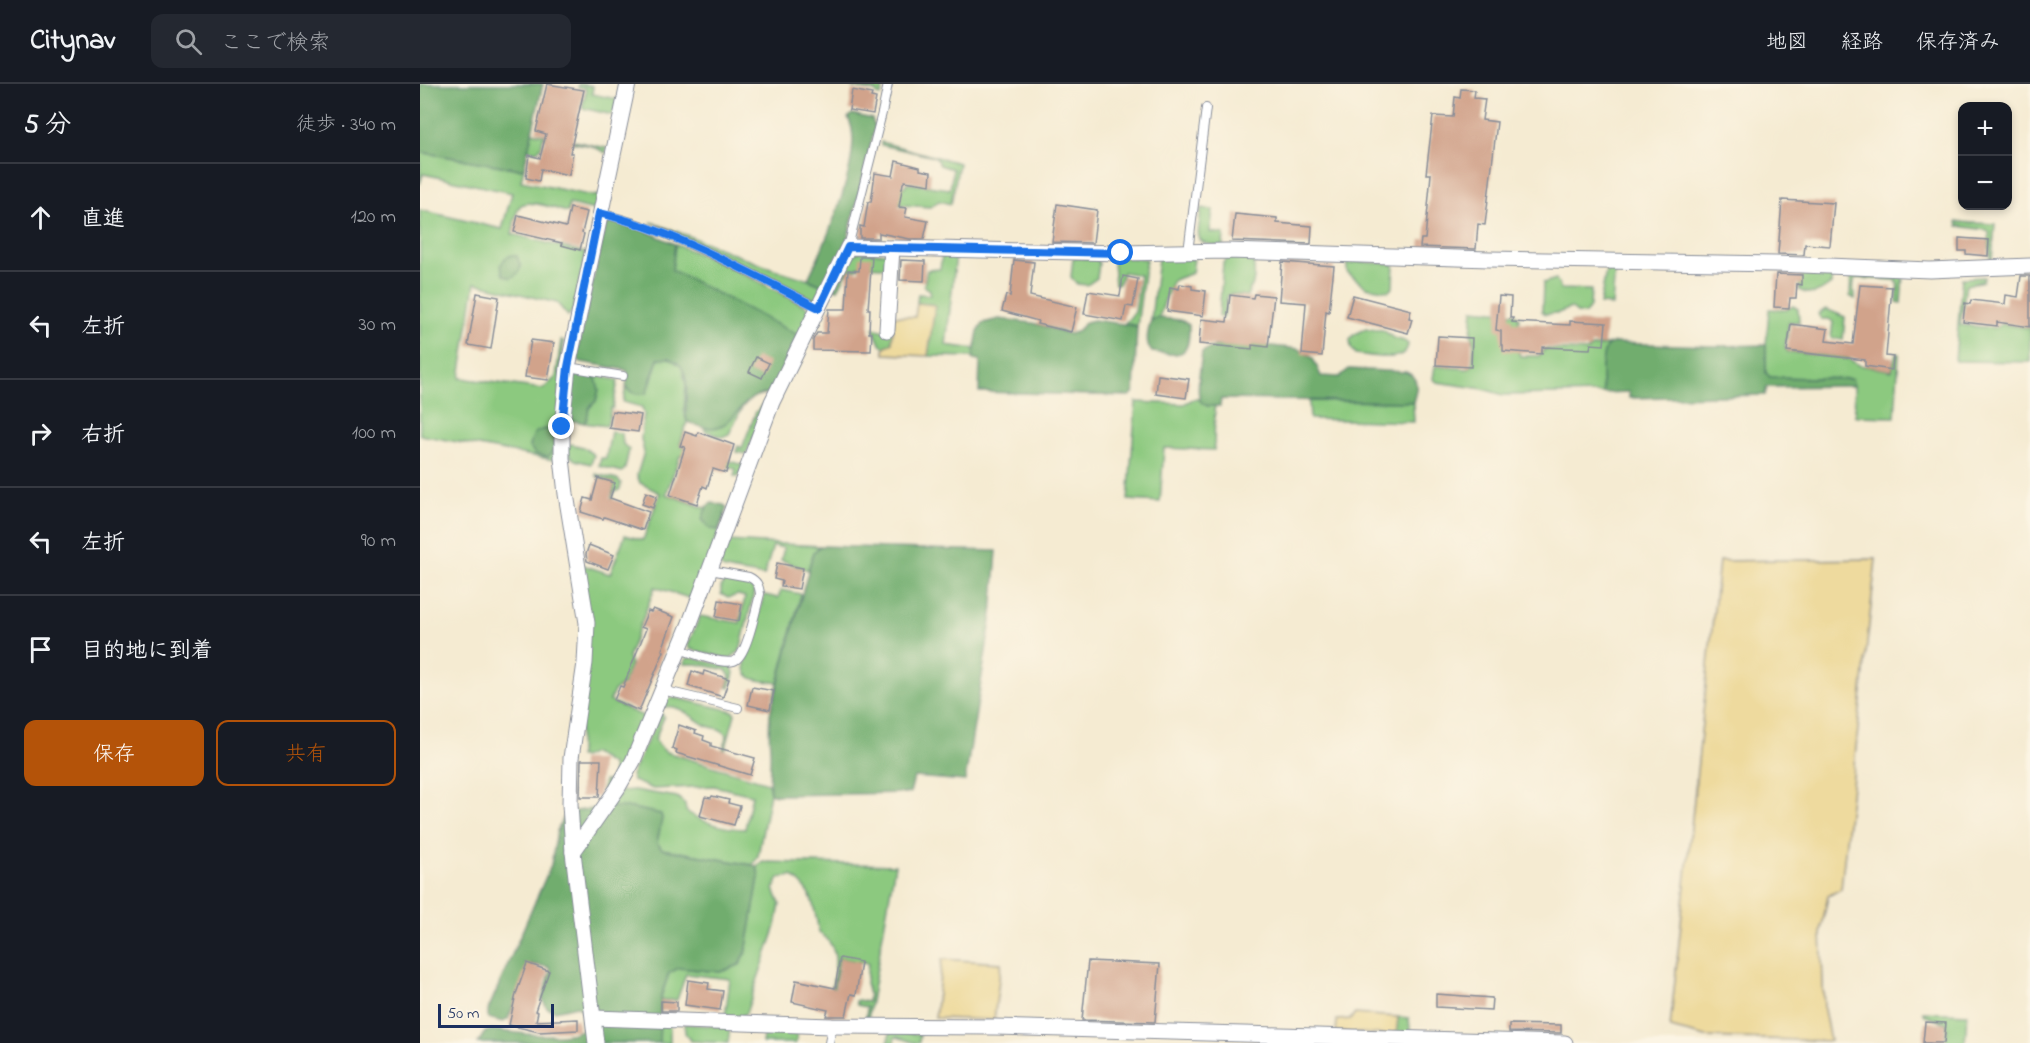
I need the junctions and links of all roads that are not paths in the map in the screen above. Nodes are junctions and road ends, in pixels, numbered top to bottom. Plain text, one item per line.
1 (627, 84) edge
2 (888, 84) edge
3 (1206, 108) dead end
4 (599, 213) junction
5 (848, 247) junction
6 (892, 248) junction
7 (1188, 252) junction
8 (2030, 266) edge
9 (819, 308) junction
10 (887, 330) dead end
11 (568, 367) junction
12 (623, 376) dead end
13 (710, 570) junction
14 (679, 649) junction
15 (662, 690) junction
16 (738, 708) dead end
17 (573, 852) junction
18 (594, 1018) junction
19 (832, 1026) junction
20 (596, 1043) edge
21 (830, 1043) edge
22 (1565, 1043) edge

1 - 4 street
2 - 5 lane
3 - 7 lane
4 - 9 lane
4 - 11 street
5 - 6 street
5 - 9 street
6 - 7 street
6 - 10 street
7 - 8 street
9 - 13 street
11 - 12 lane
11 - 17 street
13 - 14 street
13 - 14 lane
14 - 15 street
15 - 16 lane
15 - 17 street
17 - 18 street
18 - 19 street
18 - 20 street
19 - 21 lane
19 - 22 street

